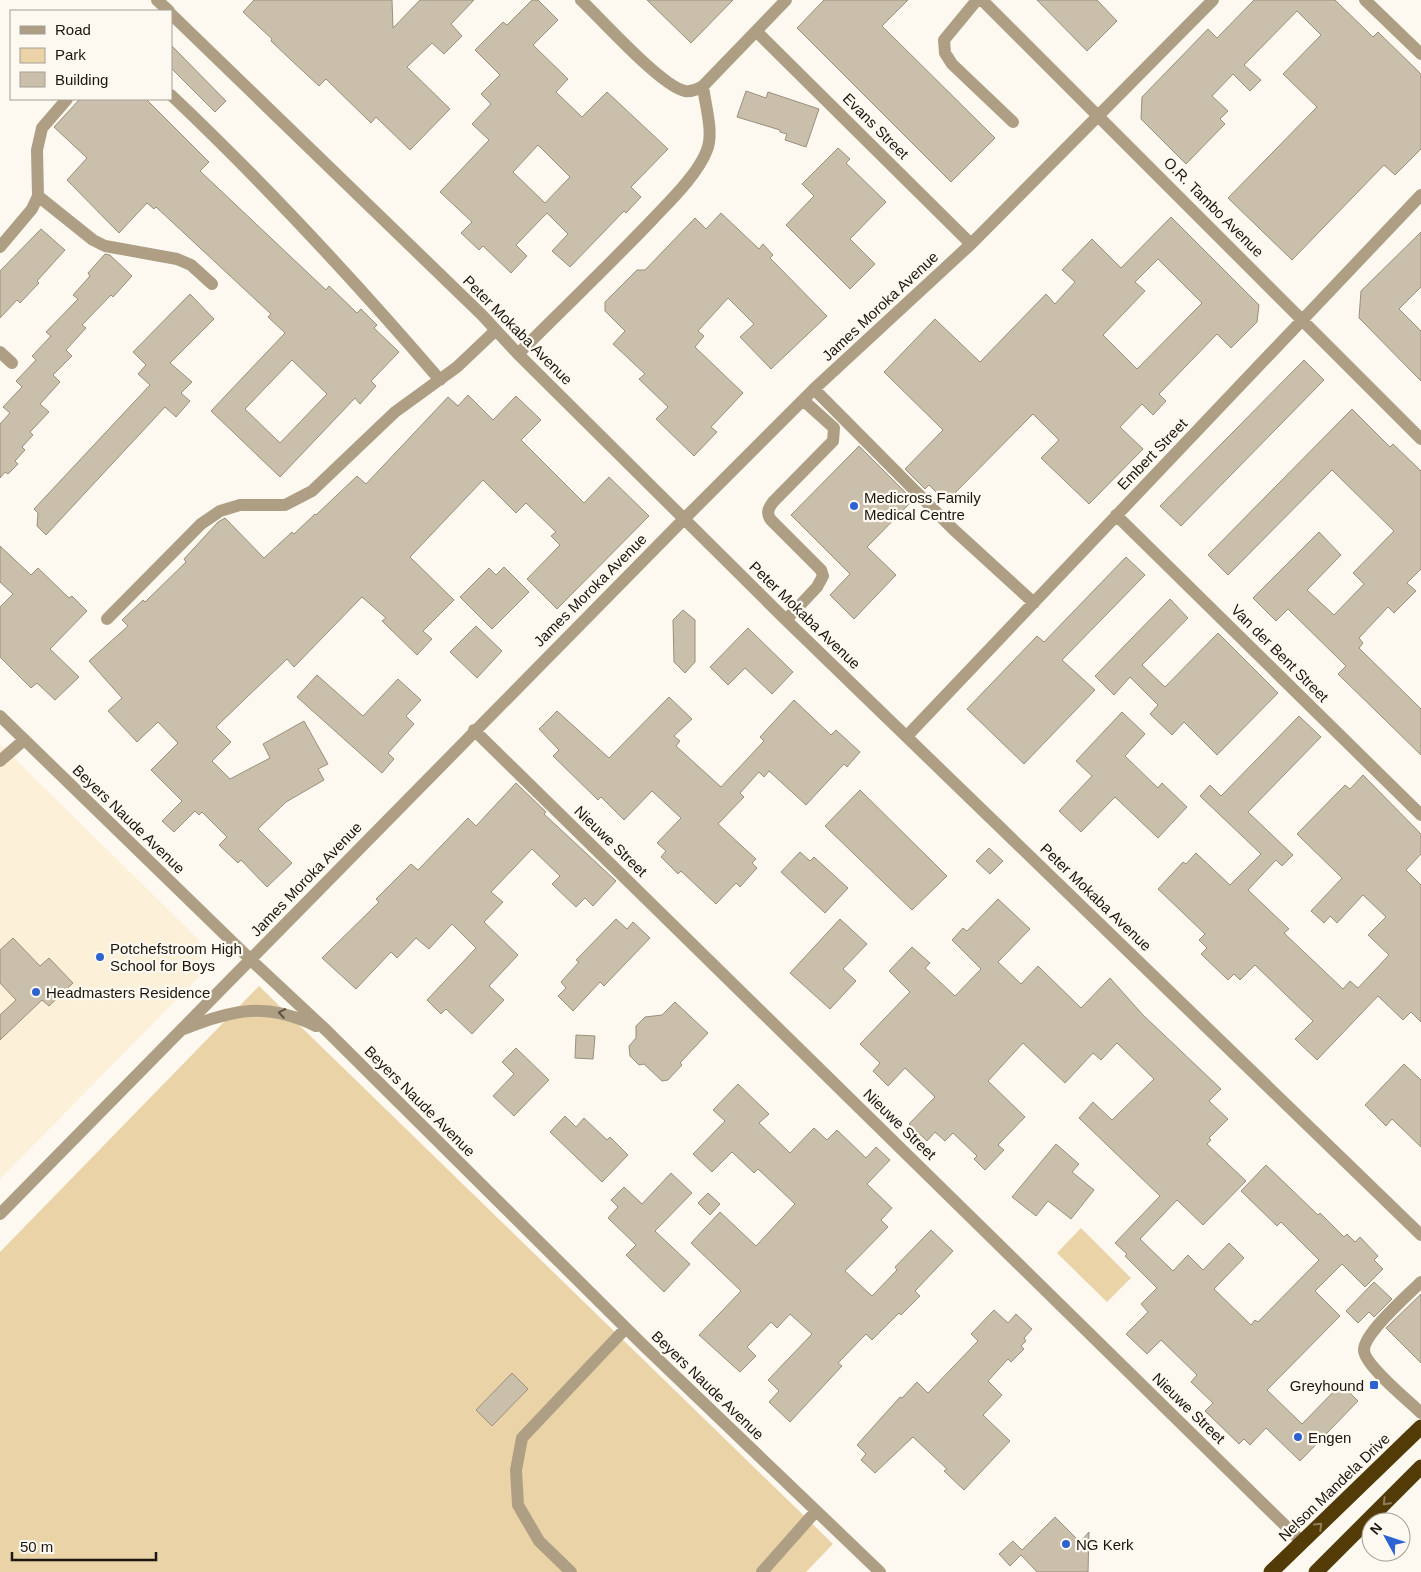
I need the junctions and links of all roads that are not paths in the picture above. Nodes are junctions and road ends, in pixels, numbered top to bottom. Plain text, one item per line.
1 (157, 0) edge
2 (581, 0) edge
3 (786, 0) edge
4 (977, 0) edge
5 (982, 0) edge
6 (1213, 0) edge
7 (1365, 0) edge
8 (167, 10) edge
9 (172, 15) edge
10 (757, 32) junction
11 (1421, 54) edge
12 (703, 86) junction
13 (172, 96) edge
14 (65, 100) edge
15 (1099, 115) junction
16 (1013, 122) dead end
17 (1421, 195) edge
18 (38, 196) junction
19 (972, 244) junction
20 (0, 247) edge
21 (212, 284) dead end
22 (1304, 320) junction
23 (496, 330) junction
24 (0, 352) edge
25 (518, 354) junction
26 (12, 363) dead end
27 (440, 380) junction
28 (814, 389) junction
29 (803, 400) junction
30 (1421, 438) edge
31 (1116, 515) junction
32 (684, 519) junction
33 (1034, 602) junction
34 (107, 619) dead end
35 (786, 620) junction
36 (0, 716) edge
37 (474, 730) junction
38 (906, 736) junction
39 (24, 740) junction
40 (0, 761) edge
41 (1421, 815) edge
42 (251, 960) junction
43 (177, 1032) junction
44 (327, 1032) junction
45 (0, 1214) edge
46 (1421, 1235) edge
47 (1421, 1282) edge
48 (626, 1328) junction
49 (1421, 1413) edge
50 (1421, 1427) edge
51 (1421, 1467) edge
52 (816, 1511) junction
53 (1302, 1542) junction
54 (571, 1572) edge
55 (762, 1572) edge
56 (880, 1572) edge
57 (1271, 1572) edge
58 (1316, 1572) edge

1 - 8 street
2 - 12 street
3 - 10 street
4 - 16 street
5 - 15 street, O.R. Tambo Avenue
6 - 15 street, James Moroka Avenue
7 - 11 street
9 - 23 street, Peter Mokaba Avenue
10 - 12 street
10 - 19 street, Evans Street
12 - 25 street
13 - 27 street
14 - 18 street
15 - 19 street, James Moroka Avenue
15 - 22 street, O.R. Tambo Avenue
17 - 22 street, Embert Street
18 - 20 street
18 - 21 street
19 - 28 street, James Moroka Avenue
22 - 30 street, O.R. Tambo Avenue
22 - 31 street, Embert Street
23 - 25 street, Peter Mokaba Avenue
23 - 27 street
24 - 26 street
25 - 32 street, Peter Mokaba Avenue
27 - 34 street
28 - 29 street, James Moroka Avenue
28 - 33 street
29 - 32 street, James Moroka Avenue
29 - 35 street
31 - 33 street, Embert Street
31 - 41 street, Van der Bent Street
32 - 35 street, Peter Mokaba Avenue
32 - 37 street, James Moroka Avenue
33 - 38 street, Embert Street
35 - 38 street, Peter Mokaba Avenue
36 - 39 street, Beyers Naude Avenue
37 - 42 street, James Moroka Avenue
37 - 53 street, Nieuwe Street
38 - 46 street, Peter Mokaba Avenue
39 - 40 street
39 - 42 street, Beyers Naude Avenue
42 - 43 street, James Moroka Avenue
42 - 44 street, Beyers Naude Avenue
44 -> 43 street
43 - 45 street, James Moroka Avenue
44 - 48 street, Beyers Naude Avenue
47 - 49 street
48 - 52 street, Beyers Naude Avenue
48 - 54 street
53 -> 50 highway, Nelson Mandela Drive
51 -> 58 highway
52 - 55 street
52 - 56 street, Beyers Naude Avenue
53 - 57 highway, Nelson Mandela Drive

